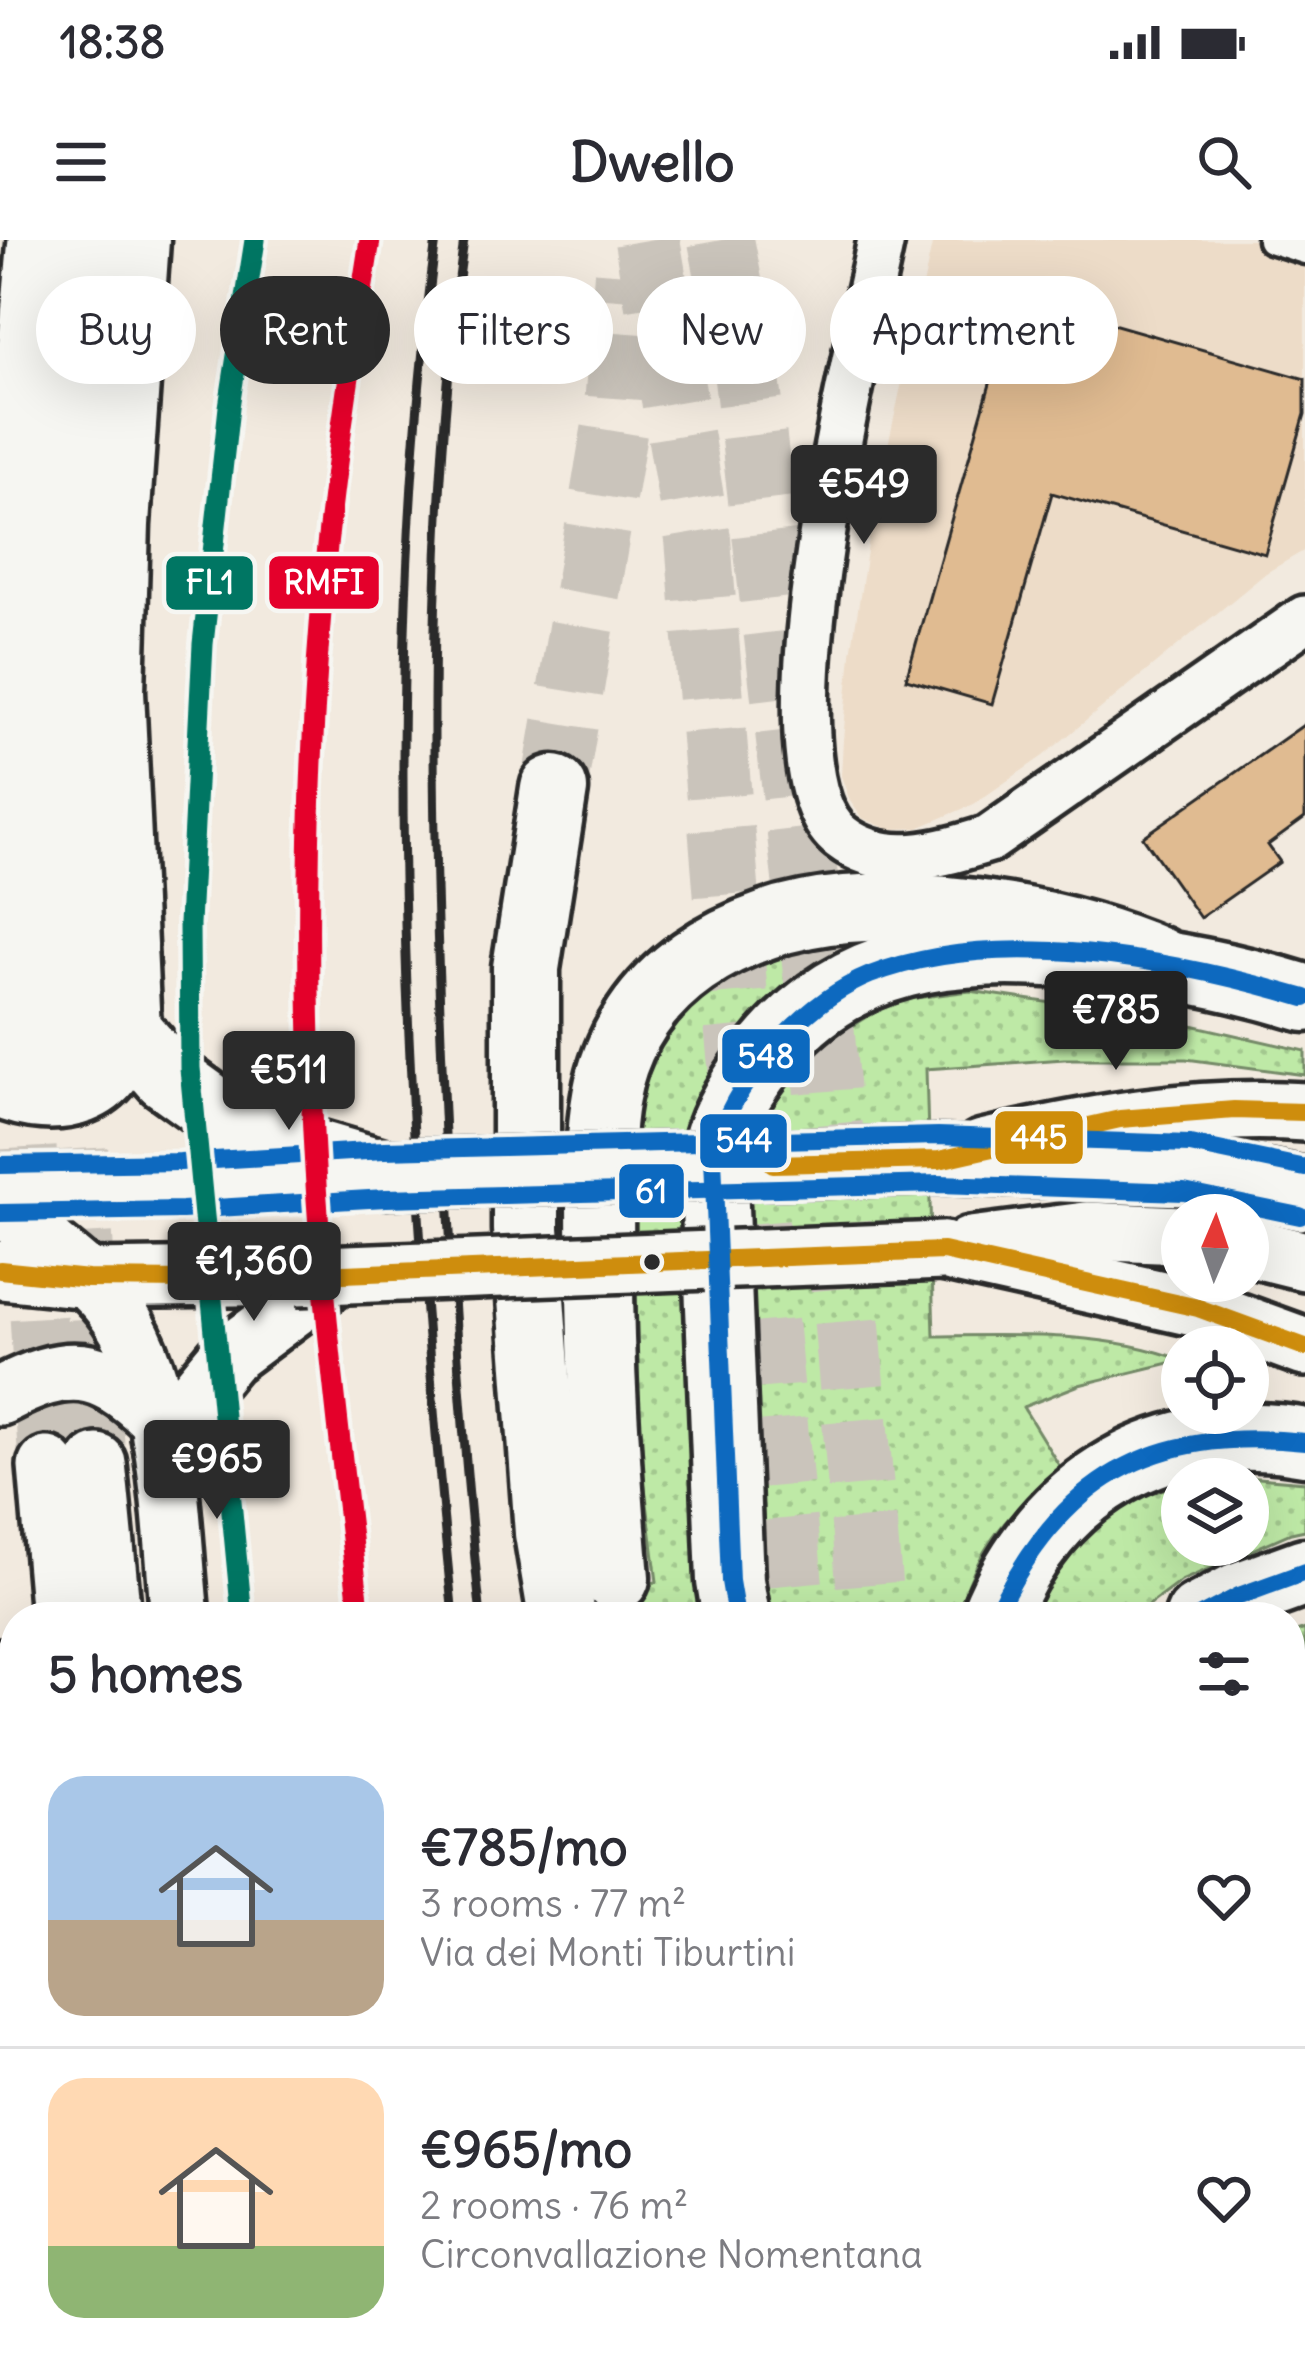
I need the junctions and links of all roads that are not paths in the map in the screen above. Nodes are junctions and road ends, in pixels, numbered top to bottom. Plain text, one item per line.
1 (6, 240) edge
2 (38, 240) edge
3 (85, 240) edge
4 (136, 240) edge
5 (881, 240) edge
6 (1270, 240) edge
7 (1305, 251) edge
8 (0, 280) edge
9 (1305, 619) edge
10 (554, 789) tunnel mouth
11 (1158, 962) junction
12 (1305, 998) edge
13 (56, 1061) edge
14 (1305, 1112) edge
15 (940, 1160) junction
16 (385, 1174) junction
17 (0, 1191) edge
18 (1305, 1192) edge
19 (1161, 1233) edge
20 (943, 1251) junction
21 (1269, 1252) edge
22 (1305, 1261) edge
23 (0, 1270) edge
24 (337, 1275) junction
25 (88, 1279) junction
26 (1305, 1347) edge
27 (0, 1396) edge
28 (158, 1426) junction
29 (1305, 1442) edge
30 (1305, 1572) edge
31 (616, 1577) dead end
32 (61, 1602) edge
33 (108, 1602) edge
34 (178, 1602) edge
35 (560, 1602) edge
36 (734, 1602) edge
37 (1001, 1602) edge
38 (1228, 1602) edge

1 - 8 street
2 - 13 street
3 - 13 street
4 - 13 main road
5 - 9 street
6 - 7 lane
10 - 35 main road
11 - 12 main road
11 - 31 main road
11 - 36 main road
13 - 16 main road
14 - 15 street
15 - 16 main road, bridge
15 - 18 main road
16 - 17 street
17 - 25 street
19 - 20 street
20 - 24 street, bridge
20 - 26 street
21 - 22 street
23 - 25 street
24 - 25 street, bridge
24 - 28 street
25 - 28 street
27 - 28 street
28 - 34 street
29 - 37 main road
30 - 38 main road
32 - 33 street

